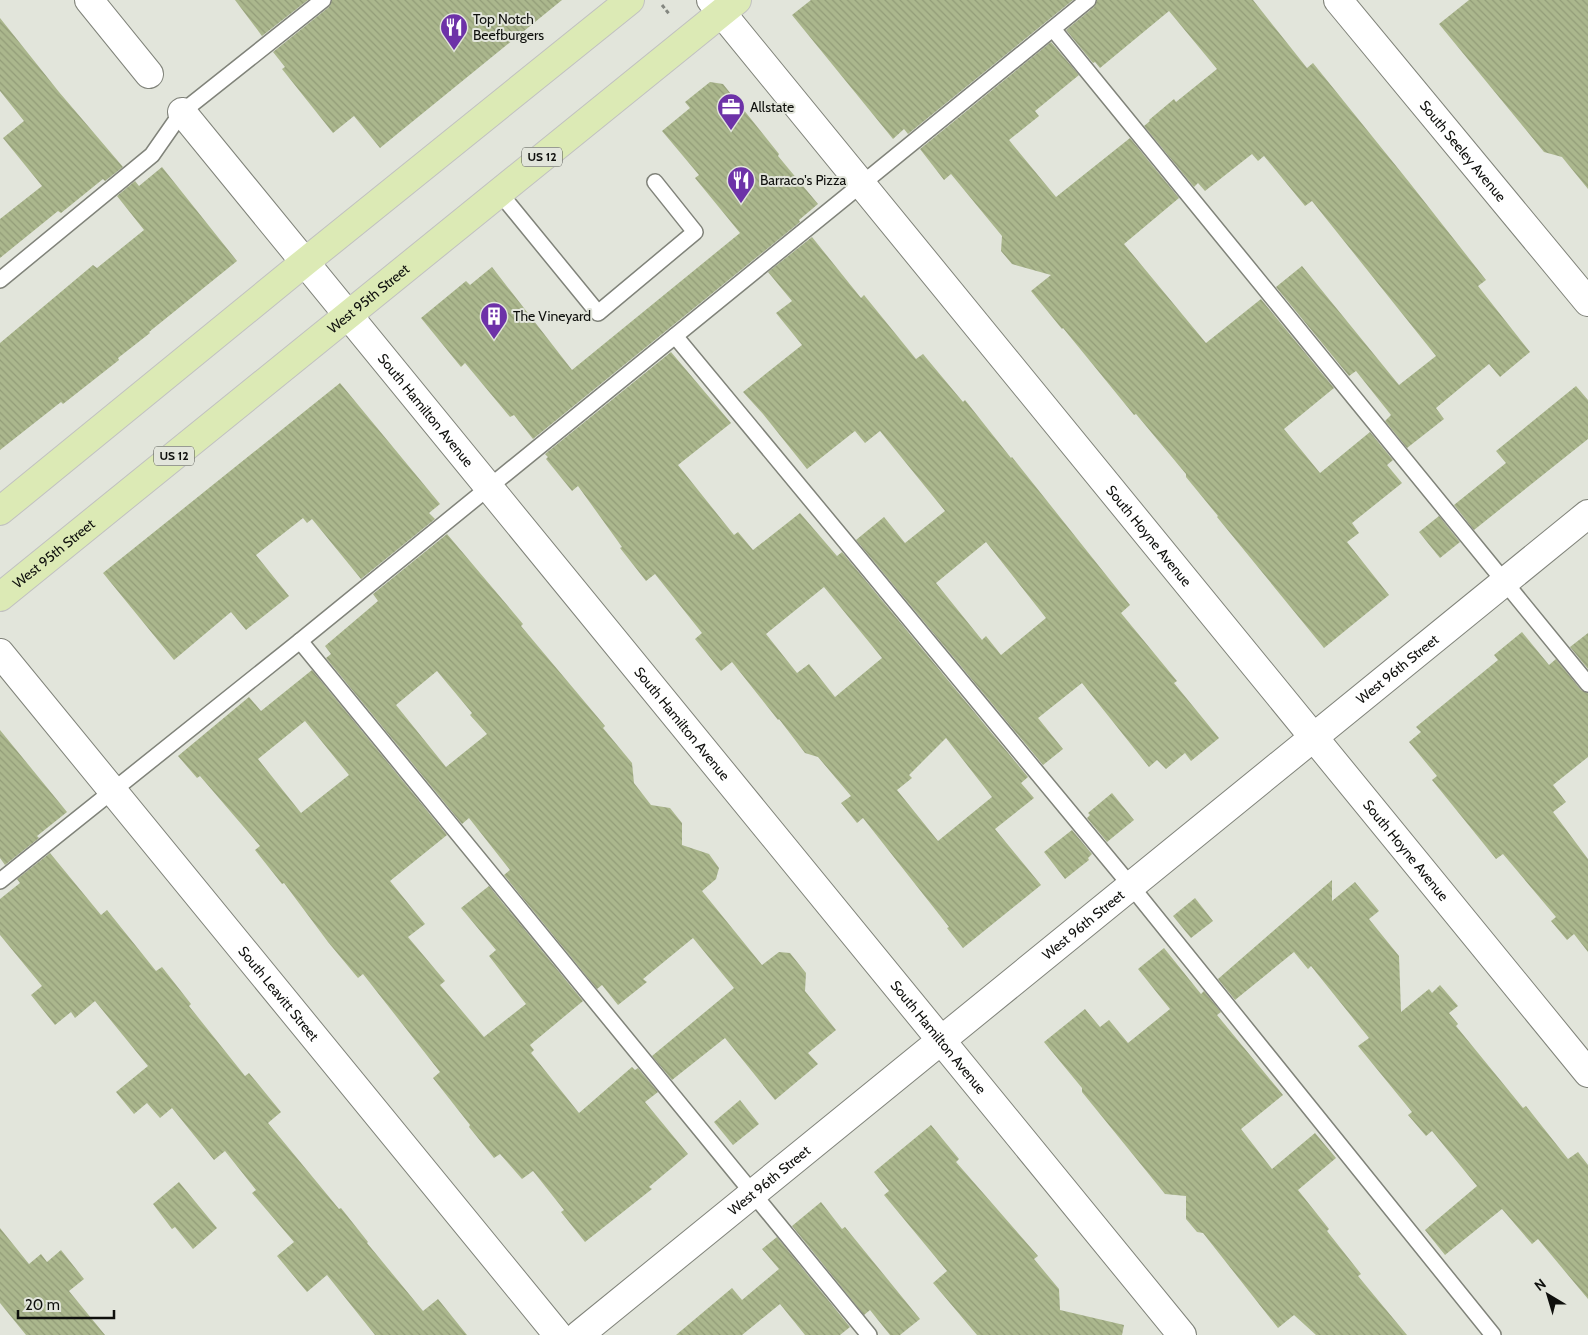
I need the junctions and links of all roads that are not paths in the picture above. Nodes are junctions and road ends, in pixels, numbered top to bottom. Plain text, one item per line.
1 (89, 0) edge
2 (323, 0) edge
3 (630, 0) edge
4 (1088, 0) edge
5 (1338, 0) edge
6 (723, 4) edge
7 (1053, 29) junction
8 (149, 74) dead end
9 (182, 112) junction
10 (655, 182) dead end
11 (861, 184) junction
12 (499, 192) junction
13 (305, 262) junction
14 (0, 279) edge
15 (1588, 302) edge
16 (347, 314) junction
17 (675, 336) junction
18 (490, 488) junction
19 (0, 511) edge
20 (1588, 514) edge
21 (1504, 582) junction
22 (0, 597) edge
23 (300, 641) junction
24 (0, 653) edge
25 (1588, 684) edge
26 (1314, 737) junction
27 (112, 790) junction
28 (0, 881) edge
29 (1131, 886) junction
30 (941, 1041) junction
31 (1588, 1073) edge
32 (753, 1194) junction
33 (558, 1335) edge
34 (579, 1335) edge
35 (869, 1335) edge
36 (1182, 1335) edge
37 (1493, 1335) edge

1 - 8 street
2 - 9 lane
3 - 13 main road
4 - 7 lane
5 - 15 street, South Seeley Avenue
6 - 11 street, South Hoyne Avenue
6 - 12 main road, West 95th Street / US 12
7 - 11 lane
7 - 21 lane
9 - 13 street, South Hamilton Avenue
9 - 14 lane
10 - 12 lane
11 - 17 lane
11 - 26 street, South Hoyne Avenue
12 - 16 main road, West 95th Street / US 12
13 - 16 street, South Hamilton Avenue
13 - 19 main road
16 - 18 street, South Hamilton Avenue
16 - 22 main road, West 95th Street / US 12
17 - 18 lane
17 - 29 lane
18 - 23 lane
18 - 30 street, South Hamilton Avenue
20 - 21 street, West 96th Street
21 - 25 lane
21 - 26 street, West 96th Street
23 - 27 lane
23 - 32 lane
24 - 27 street, South Leavitt Street
26 - 29 street, West 96th Street
26 - 31 street, South Hoyne Avenue
27 - 28 lane
27 - 33 street, South Leavitt Street
29 - 30 street, West 96th Street
29 - 37 lane
30 - 32 street, West 96th Street
30 - 36 street, South Hamilton Avenue
32 - 34 street, West 96th Street
32 - 35 lane

